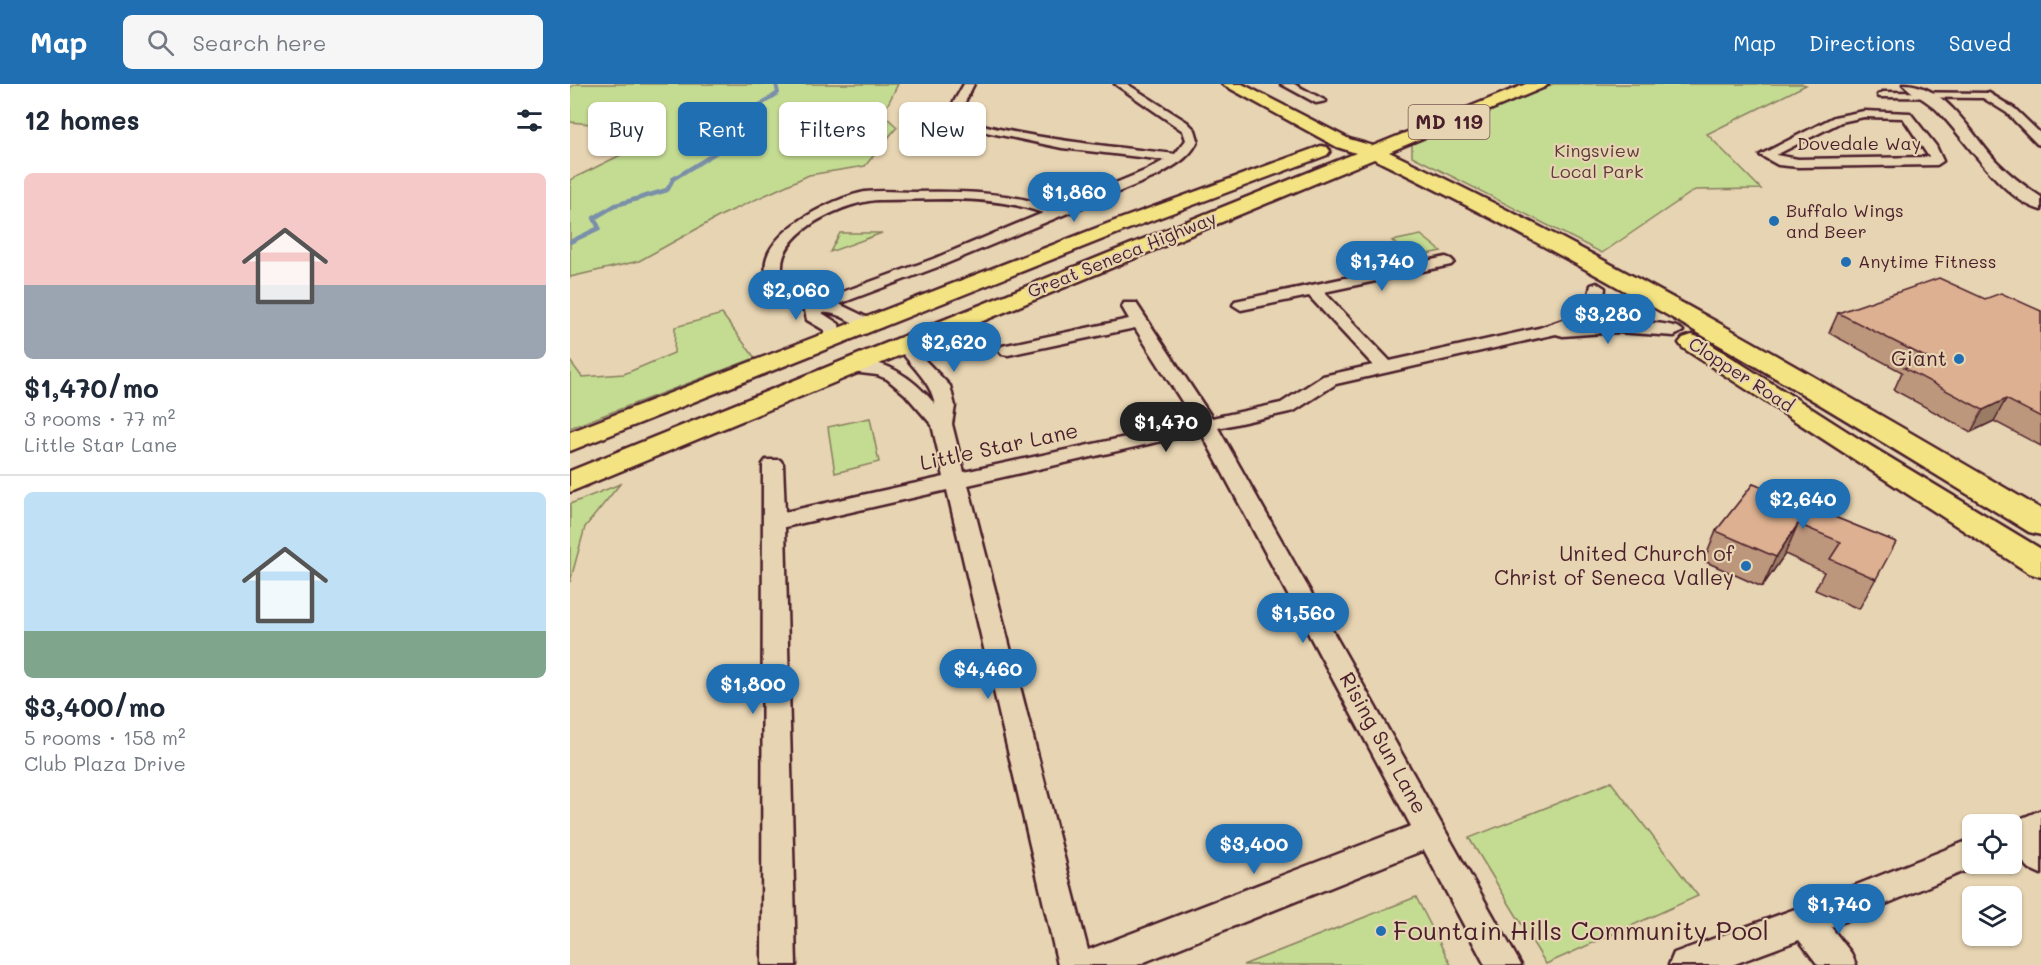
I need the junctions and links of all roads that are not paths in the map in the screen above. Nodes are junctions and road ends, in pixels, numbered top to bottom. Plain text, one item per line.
1 (969, 84) edge
2 (1120, 84) edge
3 (1230, 84) edge
4 (1286, 84) edge
5 (1540, 84) edge
6 (1910, 84) edge
7 (1870, 87) dead end
8 (1928, 94) junction
9 (1883, 95) junction
10 (1320, 101) dead end
11 (1906, 115) junction
12 (2024, 125) junction
13 (2041, 126) edge
14 (2041, 141) edge
15 (1363, 147) junction
16 (1178, 158) junction
17 (2038, 201) edge
18 (1056, 213) junction
19 (1446, 262) dead end
20 (1597, 288) junction
21 (1312, 289) junction
22 (1241, 305) dead end
23 (814, 308) junction
24 (876, 323) junction
25 (1674, 331) junction
26 (1544, 332) junction
27 (904, 343) junction
28 (820, 345) junction
29 (1008, 350) dead end
30 (849, 367) junction
31 (1385, 367) junction
32 (942, 424) junction
33 (1206, 424) junction
34 (570, 442) edge
35 (772, 464) dead end
36 (958, 480) junction
37 (570, 482) edge
38 (773, 522) junction
39 (2041, 524) edge
40 (2041, 565) edge
41 (1432, 832) junction
42 (2023, 832) edge
43 (1962, 857) edge
44 (2041, 858) edge
45 (1806, 921) junction
46 (779, 965) edge
47 (1075, 965) edge
48 (1094, 965) edge
49 (1504, 965) edge
50 (1686, 965) edge
51 (1839, 965) edge

1 - 16 street
2 - 16 street
3 - 15 main road, Clopper Road
4 - 10 street
5 - 15 main road, Great Seneca Highway / MD 119
6 - 8 street
7 - 9 street, Dovedale Way
8 - 9 street
8 - 12 street
8 - 17 street
9 - 11 street, Dovedale Way
11 - 11 street, Dovedale Way
12 - 13 street
12 - 14 street
15 - 20 main road, Clopper Road
15 - 24 main road, Great Seneca Highway / MD 119
15 - 27 main road, Great Seneca Highway / MD 119
15 - 39 main road, Clopper Road
16 - 18 street
18 - 23 street
18 - 23 street
19 - 21 street
20 - 25 main road, Clopper Road
20 - 26 street, Little Star Lane
21 - 22 street
21 - 31 street
23 - 24 street
23 - 28 street
24 - 28 main road, Great Seneca Highway / MD 119
25 - 26 street, Little Star Lane
25 - 40 main road, Clopper Road
26 - 31 street, Little Star Lane
27 - 30 main road, Great Seneca Highway / MD 119
27 - 32 street
28 - 34 main road, Great Seneca Highway / MD 119
29 - 33 street, Rising Sun Lane
30 - 32 street
30 - 37 main road, Great Seneca Highway / MD 119
31 - 33 street, Little Star Lane
32 - 36 street
33 - 36 street, Little Star Lane
33 - 41 street, Rising Sun Lane
35 - 38 street
36 - 38 street, Little Star Lane
36 - 47 street
38 - 46 street
41 - 48 street
41 - 49 street, Rising Sun Lane
42 - 44 street
43 - 45 street
45 - 50 street
45 - 51 street

